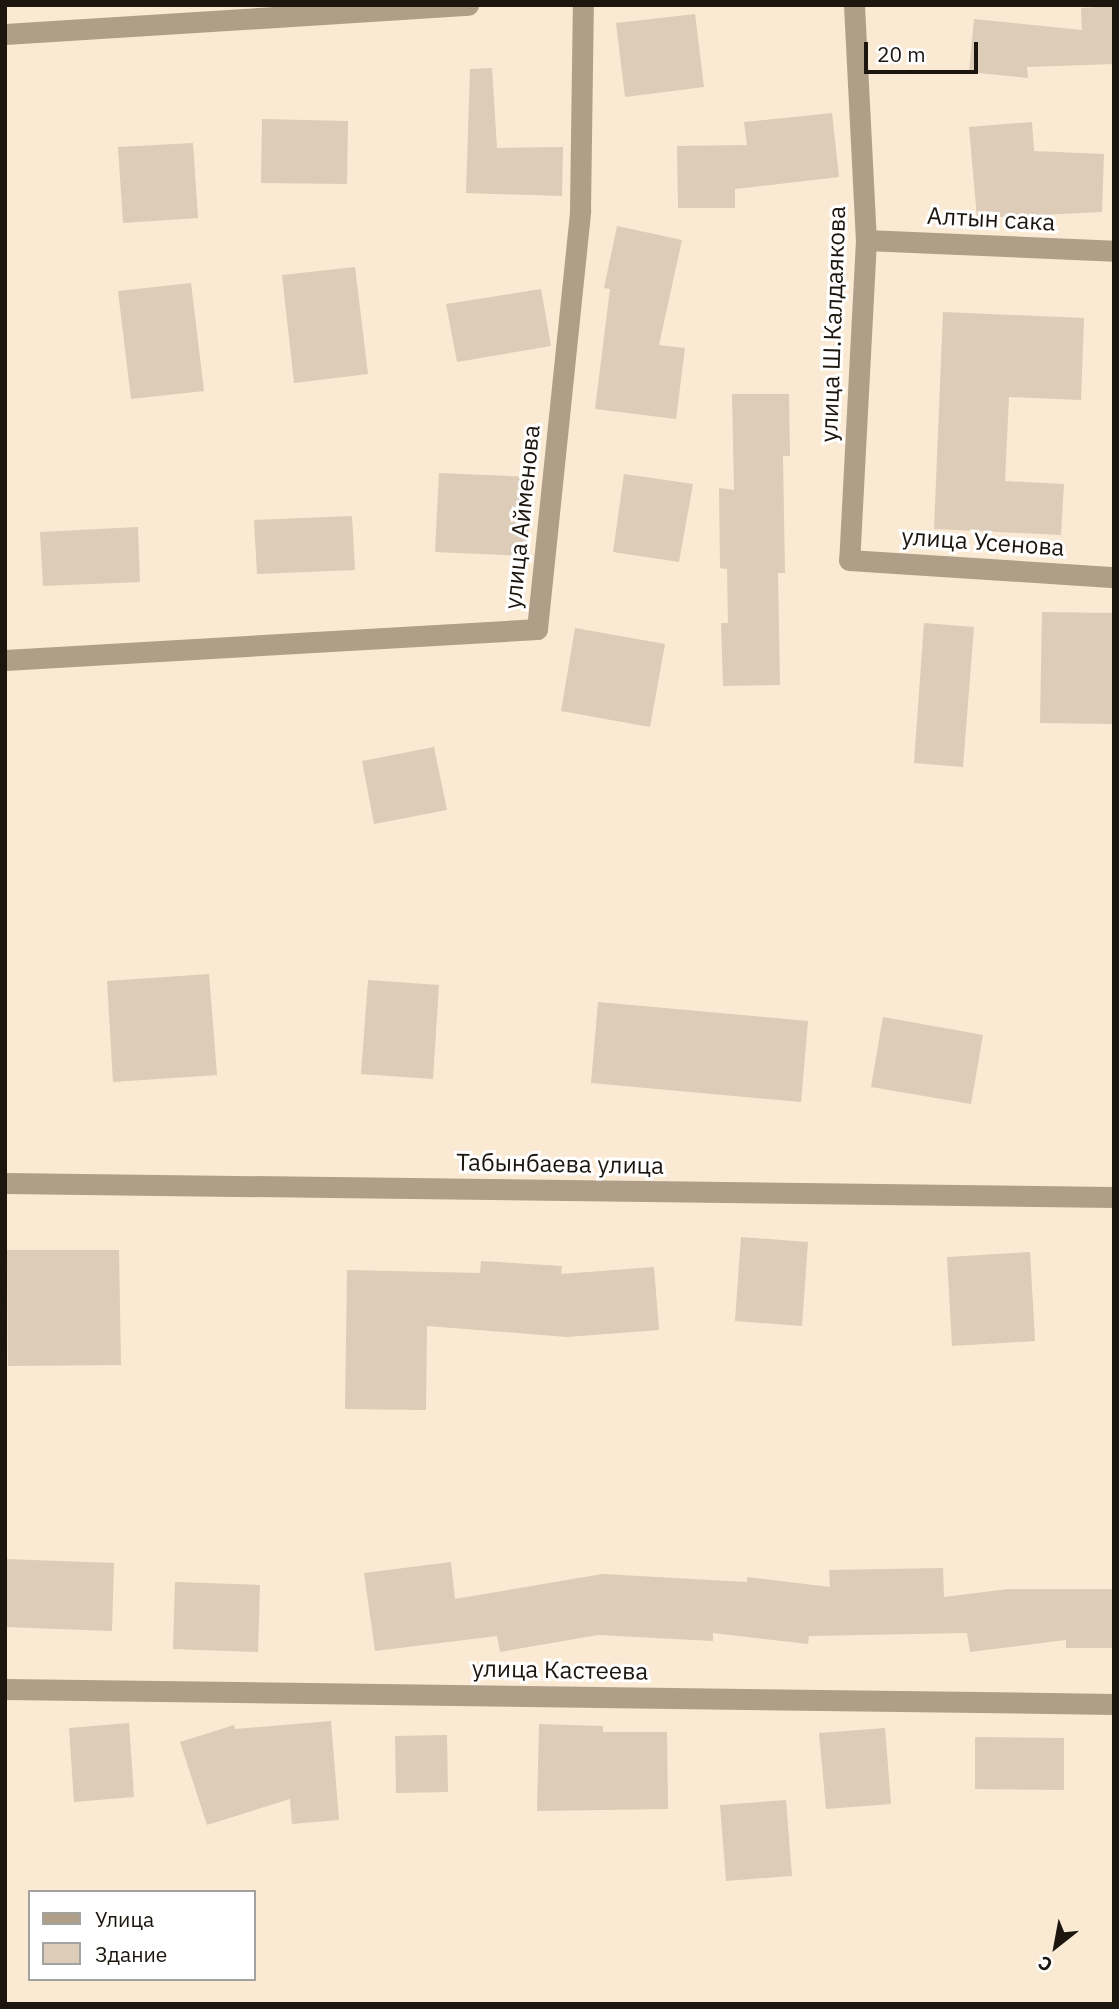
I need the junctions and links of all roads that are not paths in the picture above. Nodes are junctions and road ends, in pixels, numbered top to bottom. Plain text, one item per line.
1 (468, 5) edge
2 (583, 5) edge
3 (854, 5) edge
4 (5, 34) edge
5 (866, 240) junction
6 (1114, 251) edge
7 (849, 560) joint
8 (1114, 576) edge
9 (5, 660) edge
10 (5, 1183) edge
11 (1114, 1197) edge
12 (5, 1689) edge
13 (1114, 1704) edge

1 - 4 street
2 - 9 street, улица Айменова
3 - 5 street, улица Ш.Калдаякова
5 - 6 street, Алтын сака
5 - 7 street, улица Ш.Калдаякова
7 - 8 street, улица Усенова
10 - 11 street, Табынбаева улица
12 - 13 street, улица Кастеева

